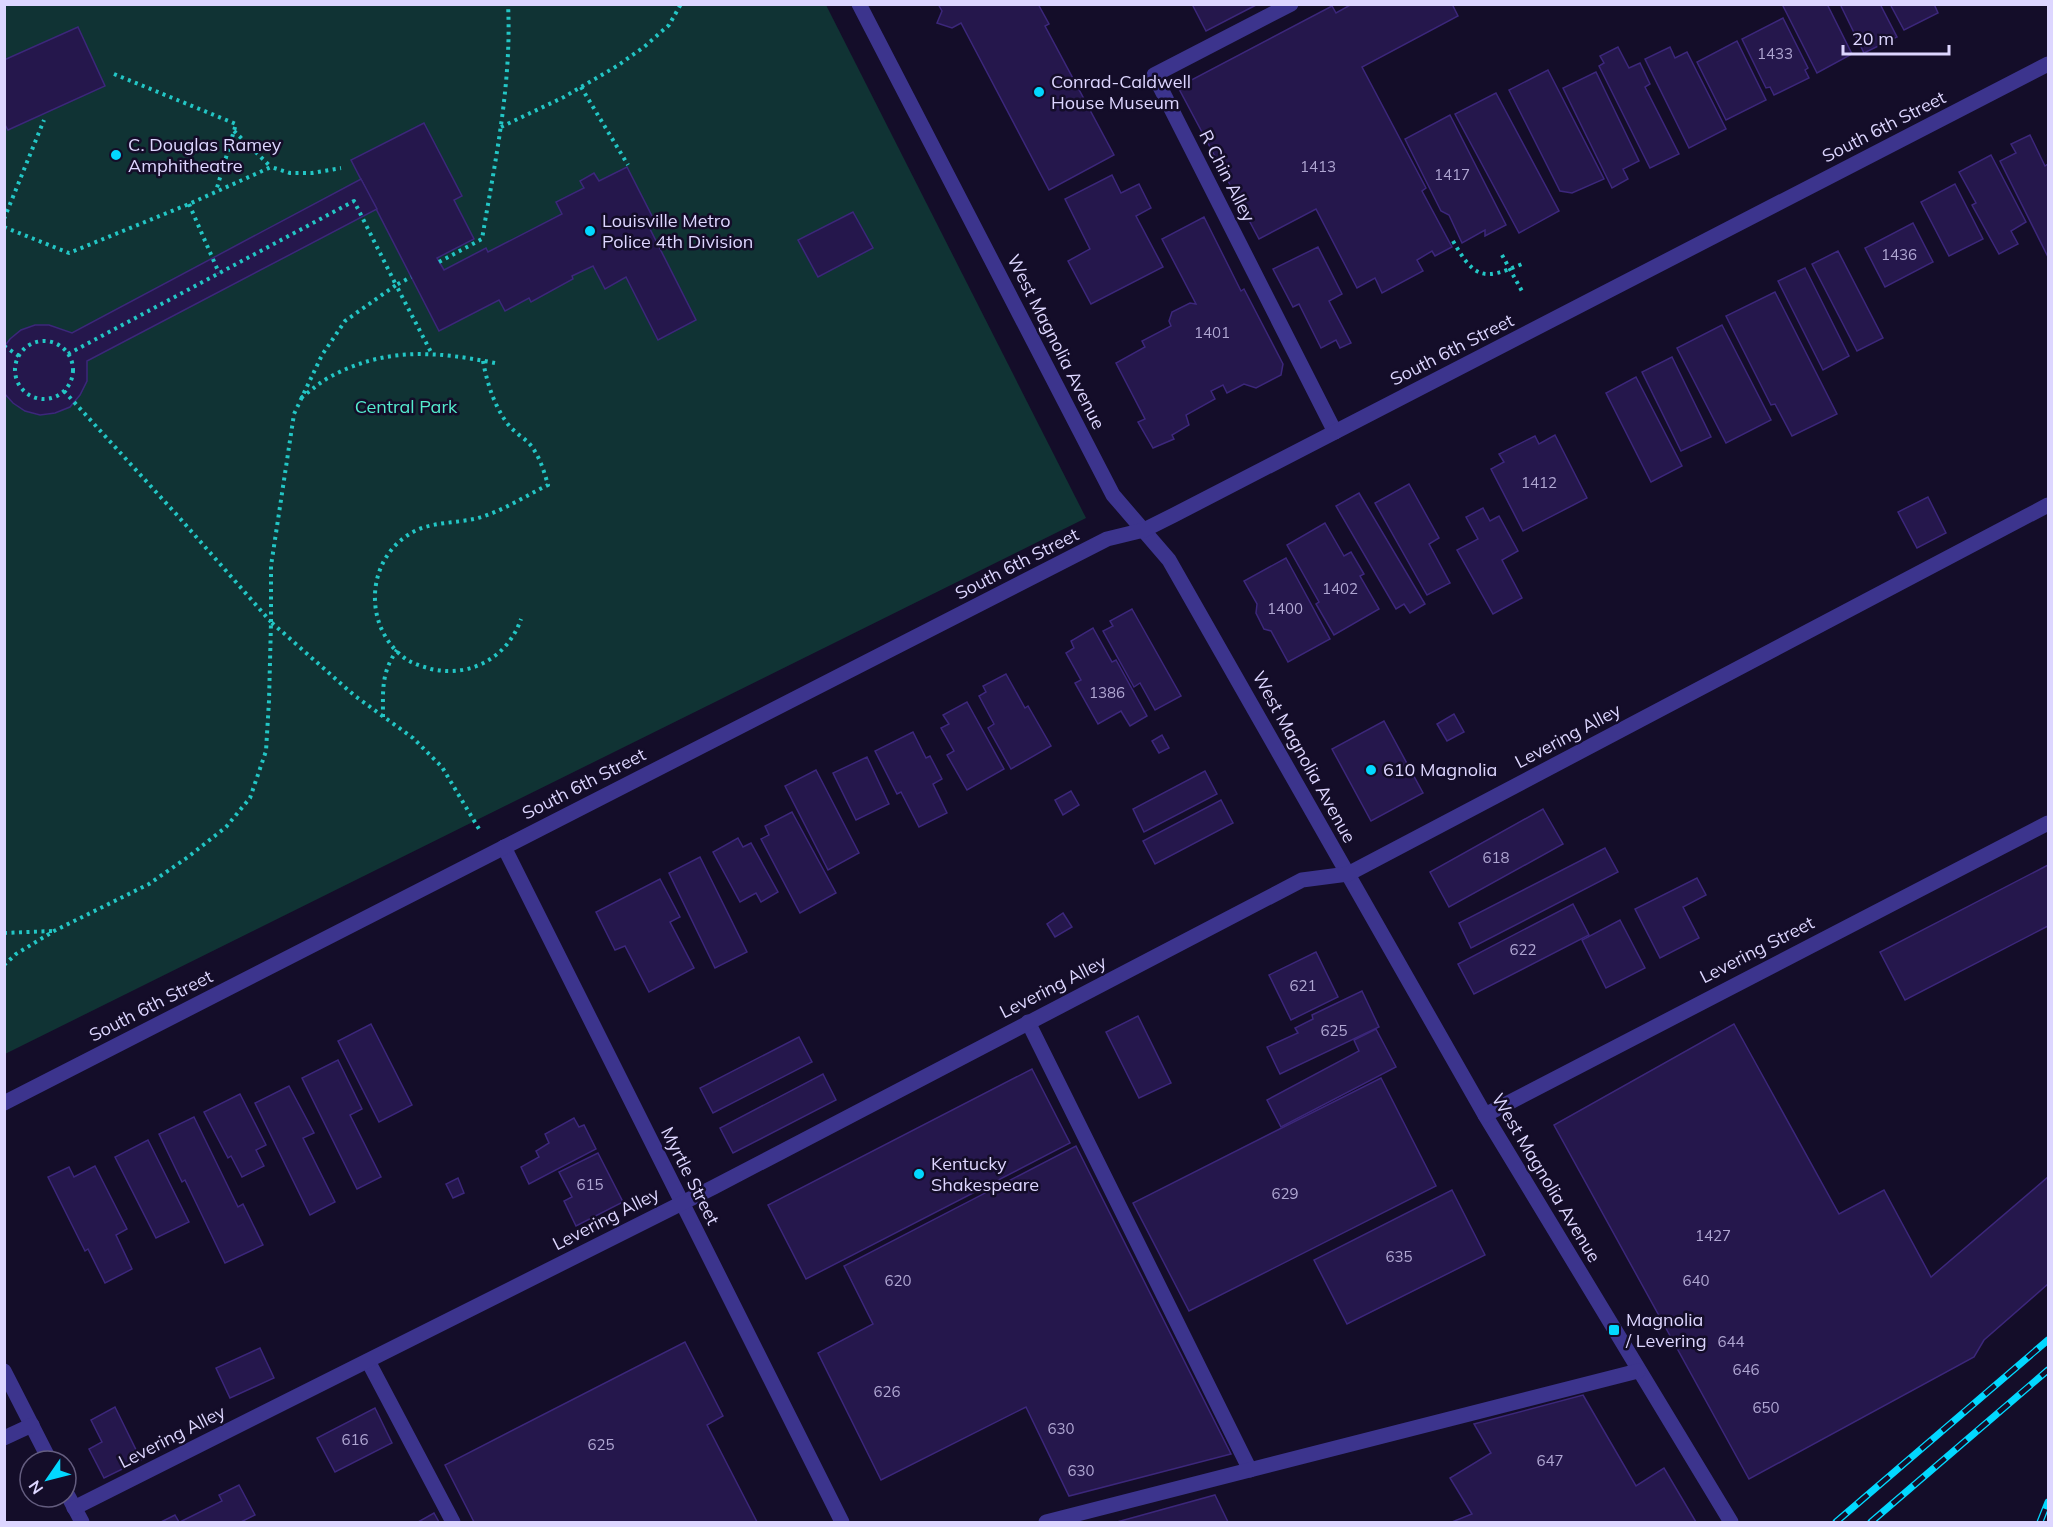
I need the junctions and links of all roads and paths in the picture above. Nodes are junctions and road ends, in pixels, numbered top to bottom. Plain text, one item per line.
1 (508, 4) edge
2 (681, 4) edge
3 (859, 4) edge
4 (1291, 4) edge
5 (2049, 64) edge
6 (114, 74) dead end
7 (580, 87) junction
8 (44, 120) dead end
9 (501, 128) junction
10 (234, 131) junction
11 (628, 165) dead end
12 (271, 167) junction
13 (341, 168) dead end
14 (215, 191) junction
15 (189, 204) junction
16 (4, 219) edge
17 (4, 227) edge
18 (1453, 242) dead end
19 (1502, 255) dead end
20 (439, 262) dead end
21 (1522, 264) dead end
22 (1510, 269) junction
23 (219, 273) junction
24 (411, 277) dead end
25 (396, 285) junction
26 (1523, 293) dead end
27 (4, 346) edge
28 (68, 354) junction
29 (432, 354) junction
30 (19, 356) junction
31 (483, 361) junction
32 (495, 363) dead end
33 (64, 391) junction
34 (301, 398) junction
35 (1335, 432) junction
36 (2049, 505) edge
37 (1144, 530) junction
38 (522, 619) dead end
39 (271, 622) junction
40 (397, 650) junction
41 (383, 717) junction
42 (2049, 823) edge
43 (479, 829) dead end
44 (504, 847) junction
45 (1348, 874) junction
46 (54, 931) junction
47 (4, 933) edge
48 (4, 965) edge
49 (1028, 1022) junction
50 (4, 1103) edge
51 (1485, 1115) junction
52 (682, 1203) junction
53 (368, 1361) junction
54 (4, 1371) edge
55 (1638, 1371) junction
56 (32, 1425) junction
57 (4, 1438) edge
58 (44, 1449) edge
59 (1250, 1470) junction
60 (78, 1506) edge
61 (453, 1522) edge
62 (842, 1522) edge
63 (1046, 1522) edge
64 (1731, 1522) edge

1 - 9 path
2 - 7 path
3 - 37 street, West Magnolia Avenue
4 - 35 street, R Chin Alley
5 - 35 street, South 6th Street
6 - 10 path
7 - 9 path
7 - 11 path
8 - 16 path
9 - 20 path
10 - 12 path
10 - 14 path
12 - 13 path
12 - 14 path
14 - 15 path
15 - 17 path
15 - 23 path
18 - 22 path
19 - 22 path
21 - 22 path
22 - 26 path
23 - 25 path
23 - 28 path
24 - 25 path
25 - 29 path
25 - 34 path
27 - 30 path
28 - 30 path
28 - 33 path
29 - 31 path
29 - 34 path
30 - 33 path
31 - 32 path
31 - 40 path
33 - 39 path
34 - 39 path
35 - 37 street, South 6th Street
36 - 45 street, Levering Alley
37 - 44 street, South 6th Street
37 - 45 street, West Magnolia Avenue
38 - 40 path
39 - 41 path
39 - 46 path
40 - 41 path
41 - 43 path
42 - 51 street, Levering Street
44 - 50 street, South 6th Street
44 - 52 street, Myrtle Street
45 - 49 street, Levering Alley
45 - 51 street, West Magnolia Avenue
46 - 47 path
46 - 48 path
49 - 52 street, Levering Alley
49 - 59 street
51 - 55 street, West Magnolia Avenue
52 - 53 street, Levering Alley
52 - 62 street, Myrtle Street
53 - 60 street, Levering Alley
53 - 61 street
54 - 56 street
55 - 59 street
55 - 64 street, West Magnolia Avenue
56 - 57 street
56 - 58 street
59 - 63 street

